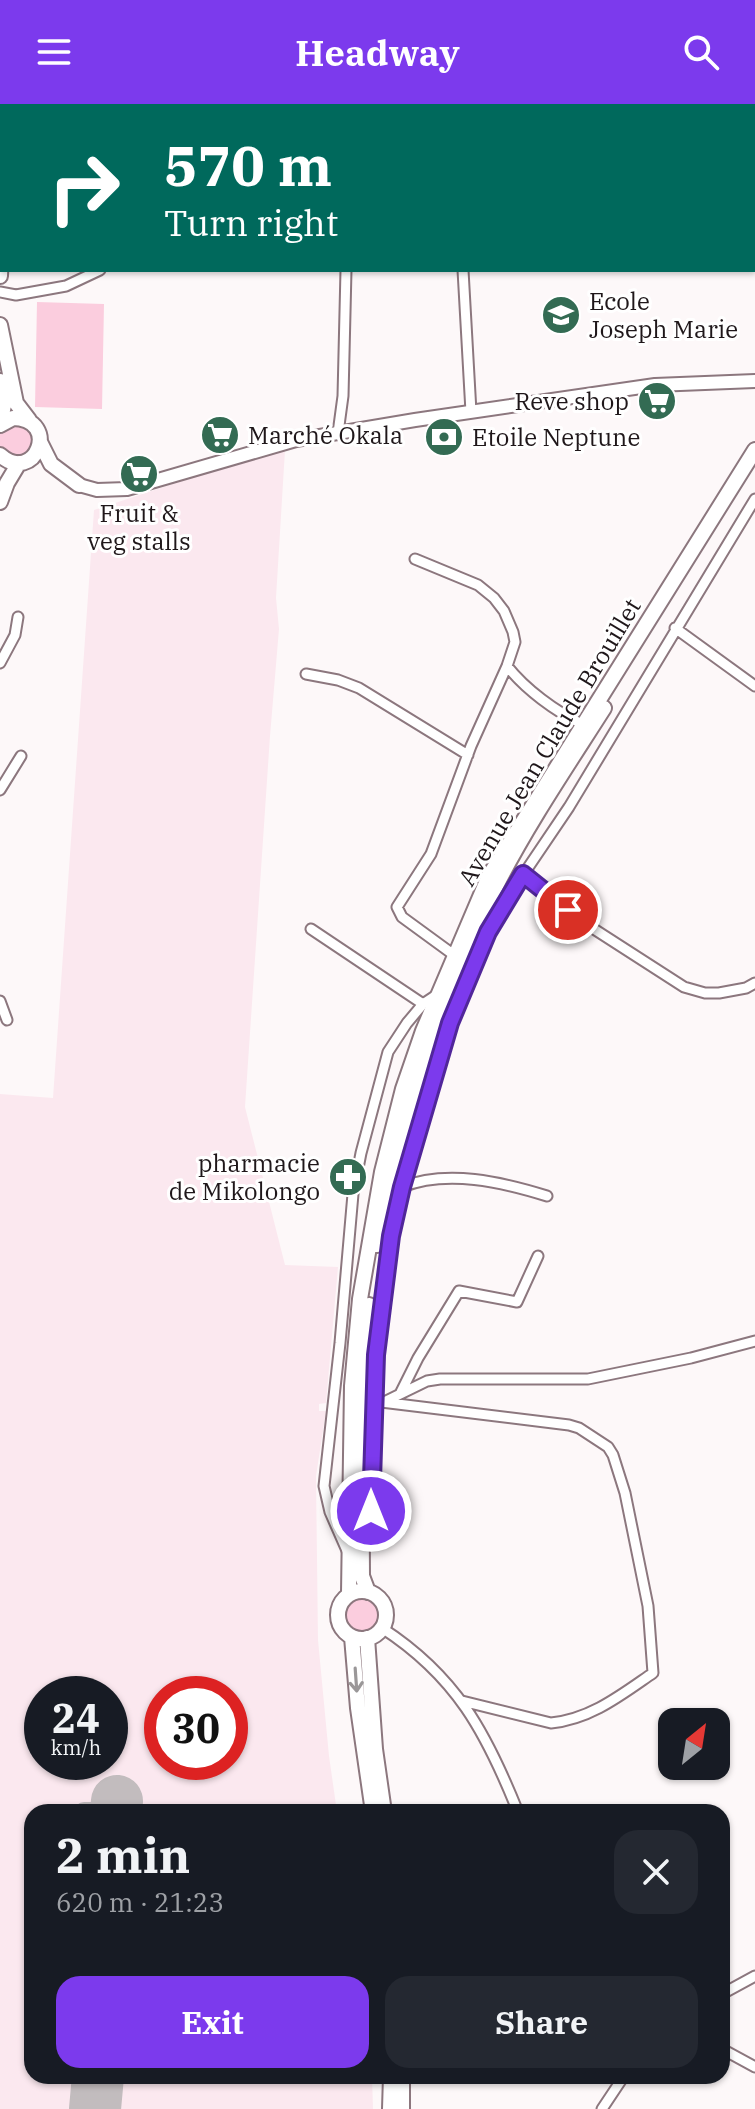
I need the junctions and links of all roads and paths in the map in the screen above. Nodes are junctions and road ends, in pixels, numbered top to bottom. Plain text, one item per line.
1 (96, 272) edge
2 (346, 272) edge
3 (463, 272) edge
4 (0, 292) edge
5 (0, 325) edge
6 (0, 381) edge
7 (755, 381) edge
8 (471, 412) junction
9 (29, 421) junction
10 (0, 425) edge
11 (338, 433) junction
12 (40, 442) junction
13 (755, 450) edge
14 (0, 455) edge
15 (22, 462) junction
16 (755, 468) edge
17 (79, 485) junction
18 (755, 499) edge
19 (0, 502) edge
20 (415, 559) dead end
21 (18, 617) dead end
22 (675, 628) junction
23 (0, 663) edge
24 (507, 666) junction
25 (306, 674) dead end
26 (755, 686) edge
27 (582, 724) junction
28 (468, 755) junction
29 (21, 756) dead end
30 (0, 790) edge
31 (523, 874) junction
32 (311, 929) dead end
33 (454, 955) junction
34 (755, 983) edge
35 (438, 994) junction
36 (0, 1001) edge
37 (423, 1004) junction
38 (7, 1020) dead end
39 (402, 1187) junction
40 (547, 1196) dead end
41 (538, 1256) dead end
42 (755, 1341) edge
43 (401, 1392) junction
44 (379, 1402) junction
45 (362, 1534) junction
46 (351, 1560) junction
47 (368, 1592) junction
48 (349, 1593) junction
49 (382, 1628) junction
50 (360, 1637) junction
51 (462, 1701) junction
52 (372, 1804) edge
53 (383, 1804) edge
54 (515, 1804) edge
55 (755, 1976) edge
56 (730, 1990) edge
57 (730, 2053) edge
58 (755, 2067) edge
59 (391, 2084) edge
60 (402, 2084) edge
61 (619, 2084) edge
62 (390, 2109) edge
63 (402, 2109) edge
64 (602, 2109) edge

1 - 4 street
2 - 11 street
3 - 8 street
5 - 9 main road
6 - 10 main road
7 - 8 street
8 - 11 street
9 - 10 main road
9 - 12 main road
11 - 17 street
12 - 15 main road
12 - 17 main road
13 - 27 main road, Avenue Jean Claude Brouillet
14 - 15 main road
15 - 17 main road
15 - 19 main road
16 - 45 main road, Avenue Jean Claude Brouillet
18 - 22 street
20 - 24 street
21 - 23 street
22 - 26 street
22 - 31 street
24 - 27 street
24 - 28 street
25 - 28 street
27 - 33 main road, Avenue Jean Claude Brouillet
28 - 33 street
29 - 30 street
31 - 34 street
31 - 39 street
32 - 37 street
33 - 35 main road, Avenue Jean Claude Brouillet
35 - 37 street
35 - 46 main road, Avenue Jean Claude Brouillet
36 - 38 street
37 - 46 street
39 - 40 street
39 - 44 street
41 - 43 street
42 - 43 street
43 - 44 street
44 - 45 street
44 - 51 street
45 - 47 main road, Avenue Jean Claude Brouillet
46 - 48 main road, Avenue Jean Claude Brouillet
47 - 48 main road
47 - 49 main road
48 - 50 main road
49 - 50 main road
49 - 51 street
50 -> 52 main road
50 - 53 main road
51 - 54 street
55 - 56 street
57 - 58 street
59 - 62 main road
60 - 63 main road
61 - 64 street

